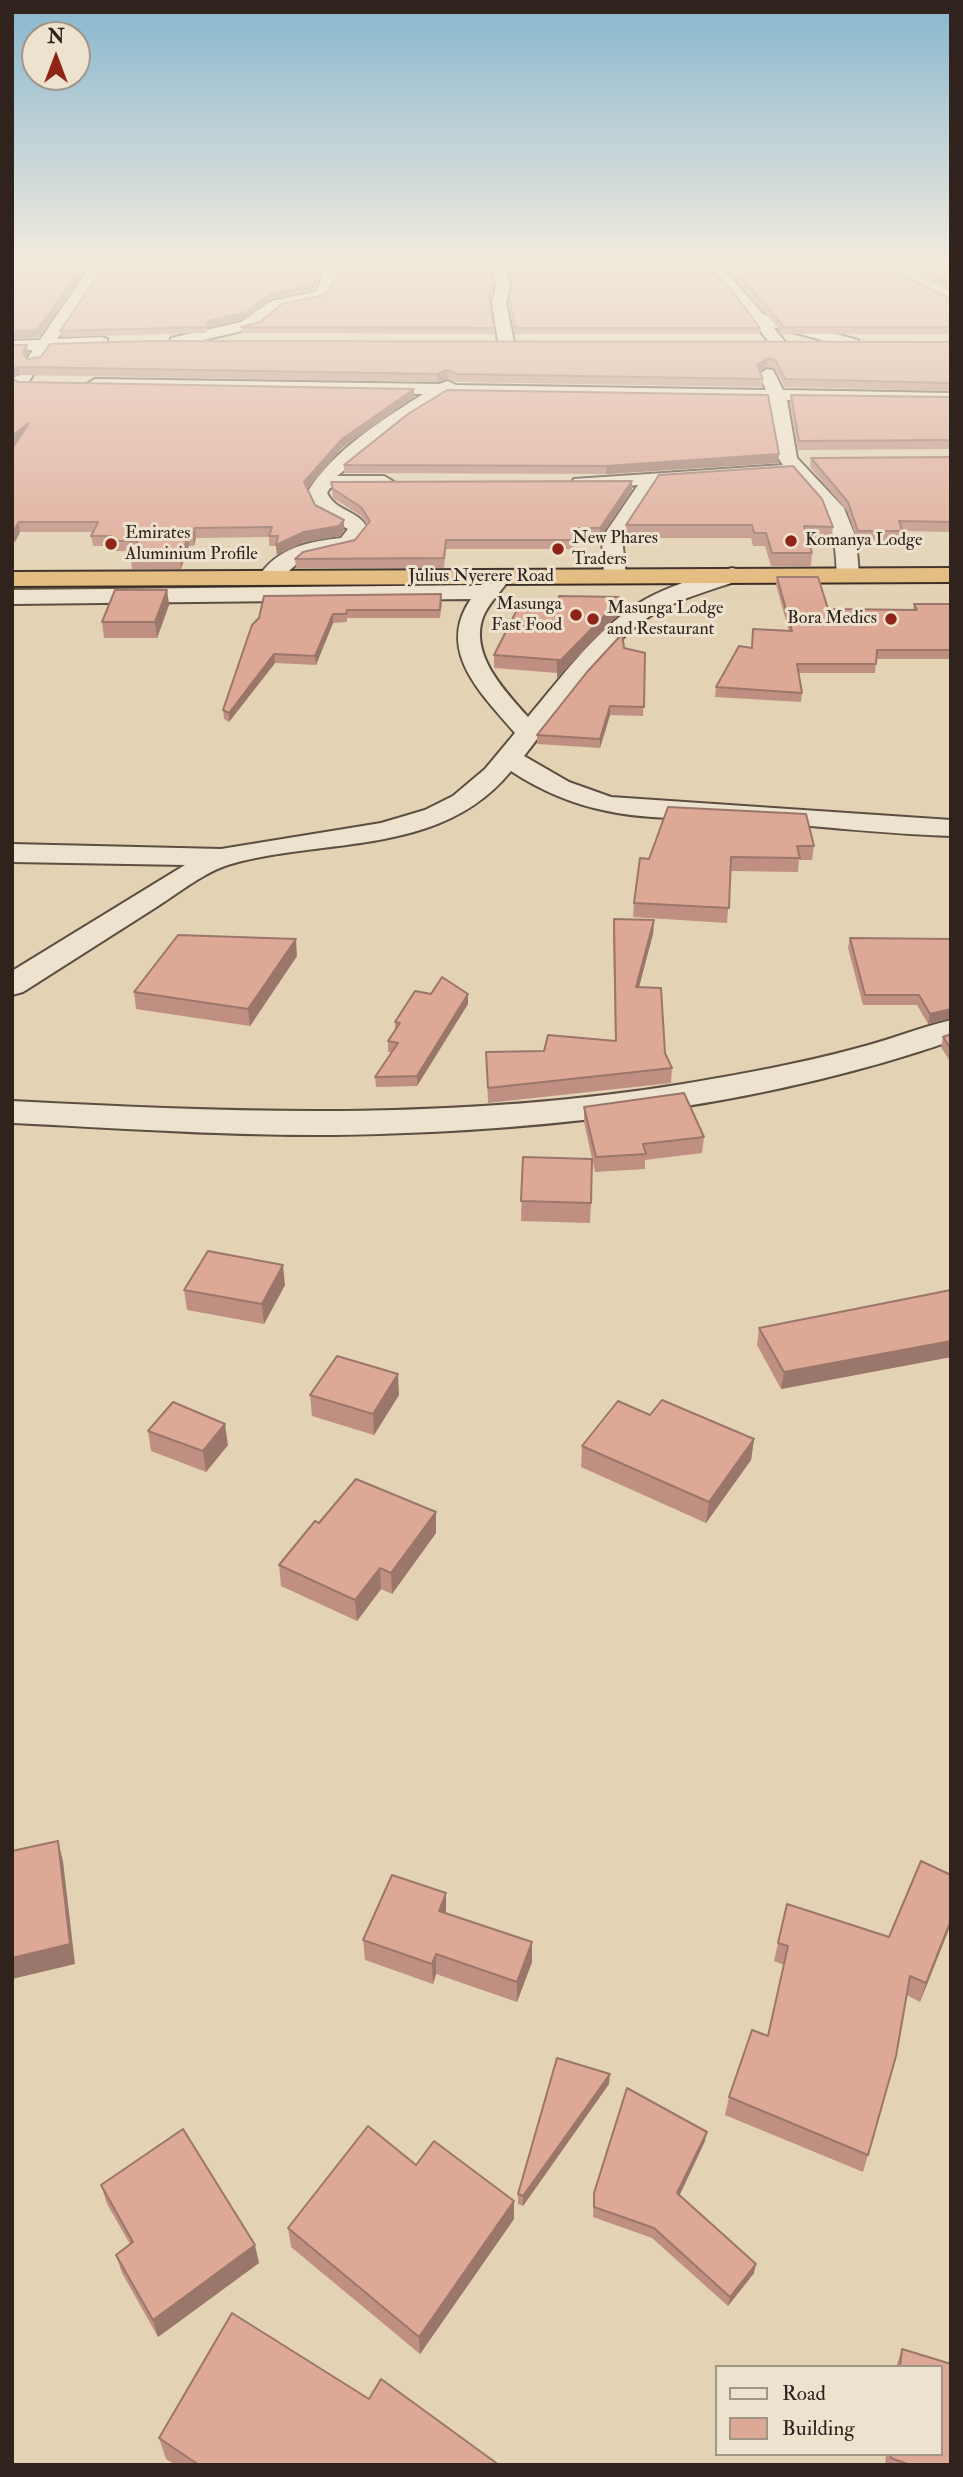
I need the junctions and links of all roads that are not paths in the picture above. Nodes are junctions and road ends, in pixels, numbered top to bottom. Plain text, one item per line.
1 (481, 374) edge
2 (766, 374) edge
3 (47, 383) edge
4 (74, 384) edge
5 (16, 388) edge
6 (440, 388) junction
7 (777, 395) junction
8 (951, 398) edge
9 (801, 463) junction
10 (651, 480) junction
11 (323, 482) junction
12 (401, 482) edge
13 (564, 483) edge
14 (732, 575) junction
15 (848, 575) junction
16 (951, 575) edge
17 (615, 576) junction
18 (268, 578) junction
19 (12, 579) edge
20 (493, 584) junction
21 (12, 597) edge
22 (527, 732) junction
23 (508, 757) junction
24 (951, 828) edge
25 (12, 853) edge
26 (222, 857) junction
27 (12, 985) edge
28 (951, 1030) edge
29 (12, 1111) edge

1 - 6 street
2 - 7 street
3 - 5 street
4 - 6 street
6 - 7 street
6 - 11 street
7 - 8 street
7 - 9 street
9 - 10 street
9 - 15 street
10 - 13 street
10 - 17 street
11 - 12 street
11 - 18 street
14 - 15 highway, Julius Nyerere Road
14 - 17 highway, Julius Nyerere Road
14 - 22 street
15 - 16 highway, Julius Nyerere Road
17 - 20 highway, Julius Nyerere Road
18 - 19 highway, Julius Nyerere Road
18 - 20 highway, Julius Nyerere Road
20 - 21 street
20 - 22 street
22 - 23 street
23 - 24 street
23 - 26 street
25 - 26 street
26 - 27 street
28 - 29 street

